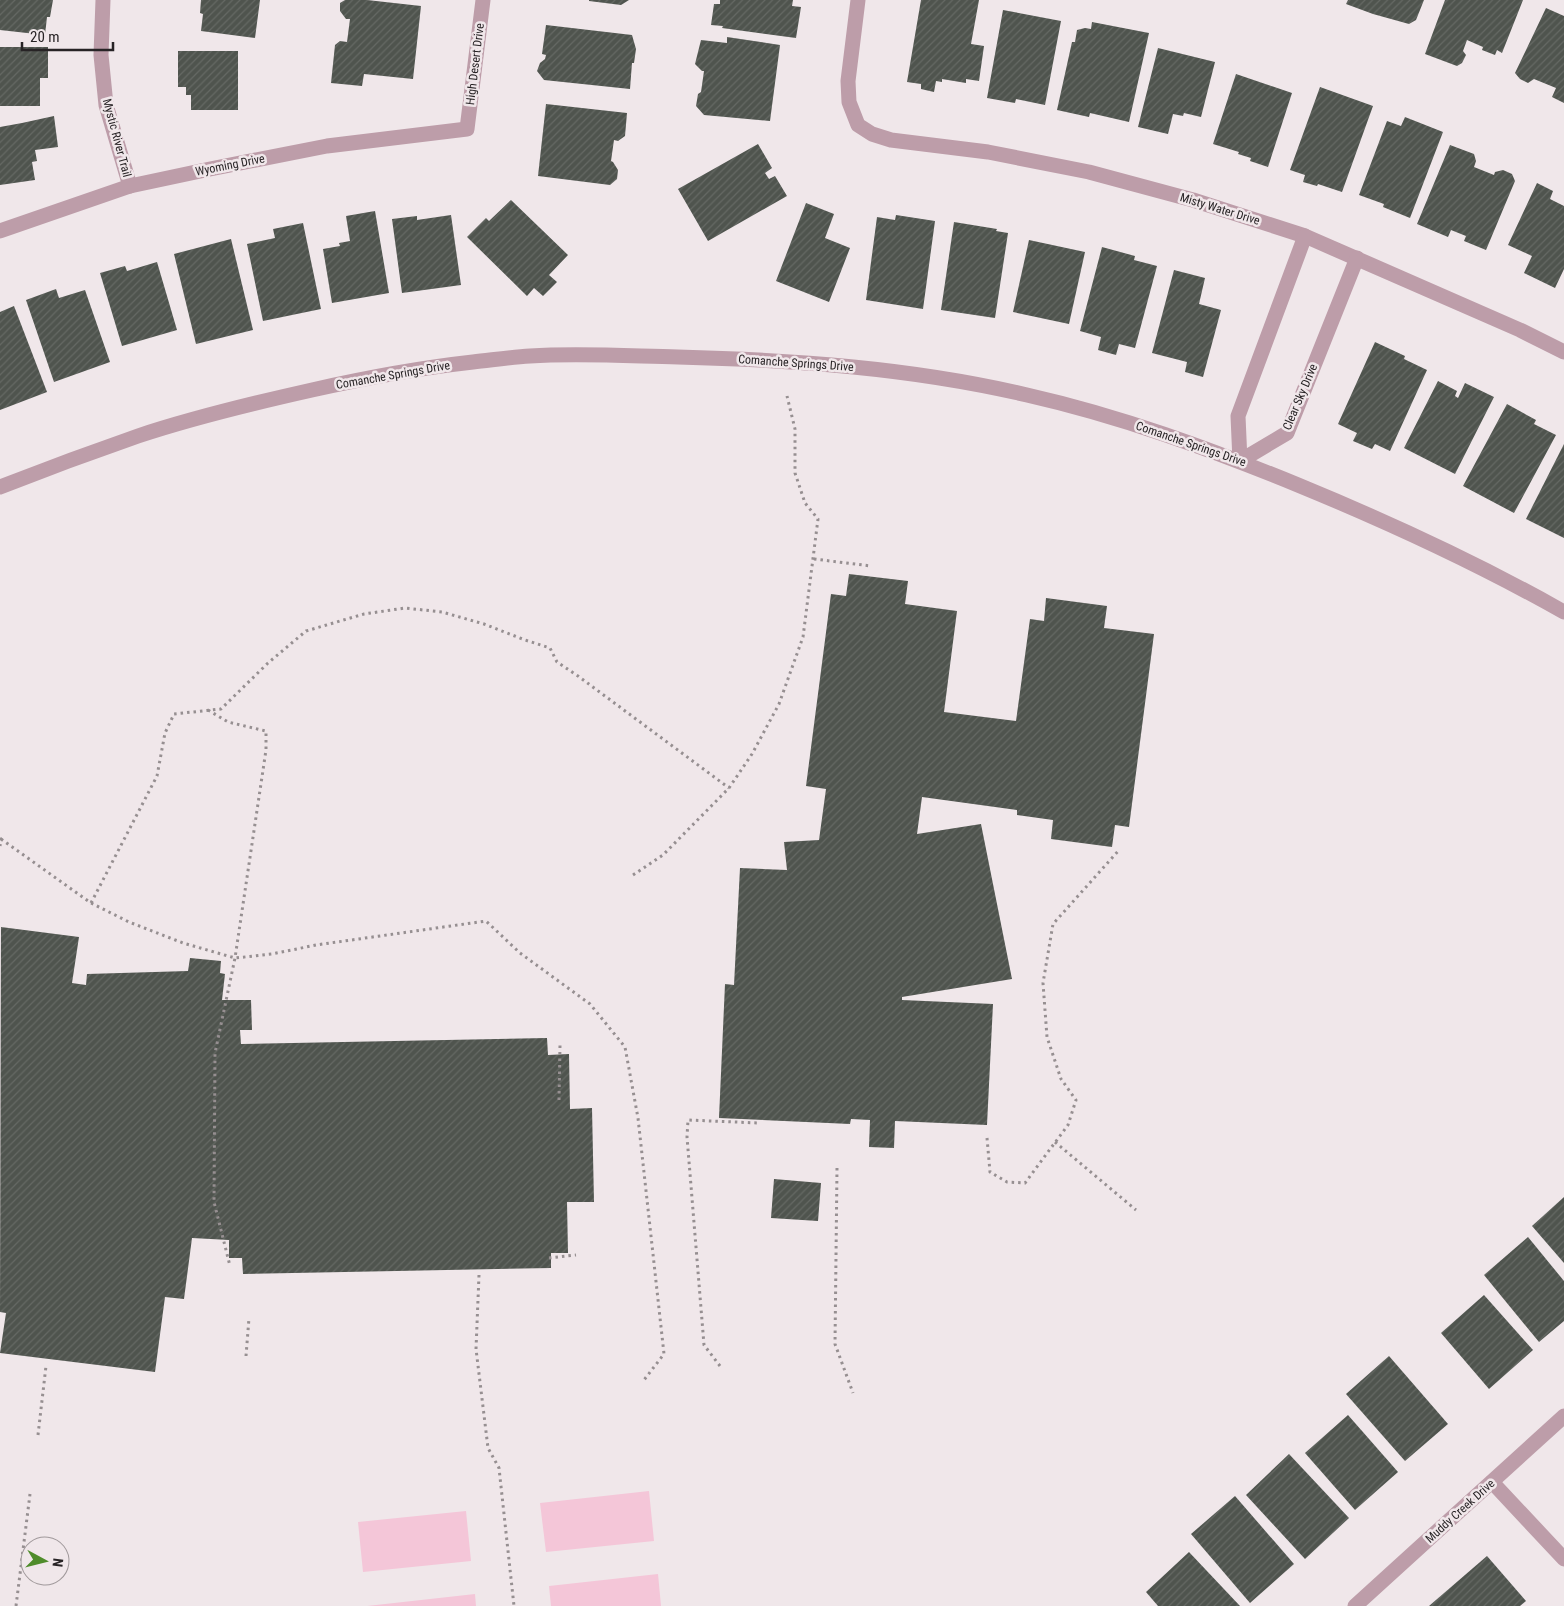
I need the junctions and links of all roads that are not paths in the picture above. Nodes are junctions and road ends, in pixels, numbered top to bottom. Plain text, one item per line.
1 (103, 0) edge
2 (483, 0) edge
3 (858, 0) edge
4 (467, 129) joint
5 (130, 186) junction
6 (0, 231) edge
7 (1305, 236) junction
8 (1357, 258) junction
9 (1564, 352) edge
10 (1240, 461) junction
11 (0, 487) edge
12 (1564, 612) edge
13 (1564, 1416) edge
14 (1492, 1482) junction
15 (1564, 1559) edge
16 (1355, 1606) edge

1 - 5 street, Mystic River Trail
2 - 4 street, High Desert Drive
3 - 7 street, Misty Water Drive
4 - 5 street, Wyoming Drive
5 - 6 street, Wyoming Drive
7 - 8 street, Misty Water Drive
7 - 10 street
8 - 9 street, Misty Water Drive
8 - 10 street, Clear Sky Drive
10 - 11 street, Comanche Springs Drive
10 - 12 street, Comanche Springs Drive
13 - 14 street, Muddy Creek Drive
14 - 15 street
14 - 16 street, Muddy Creek Drive

